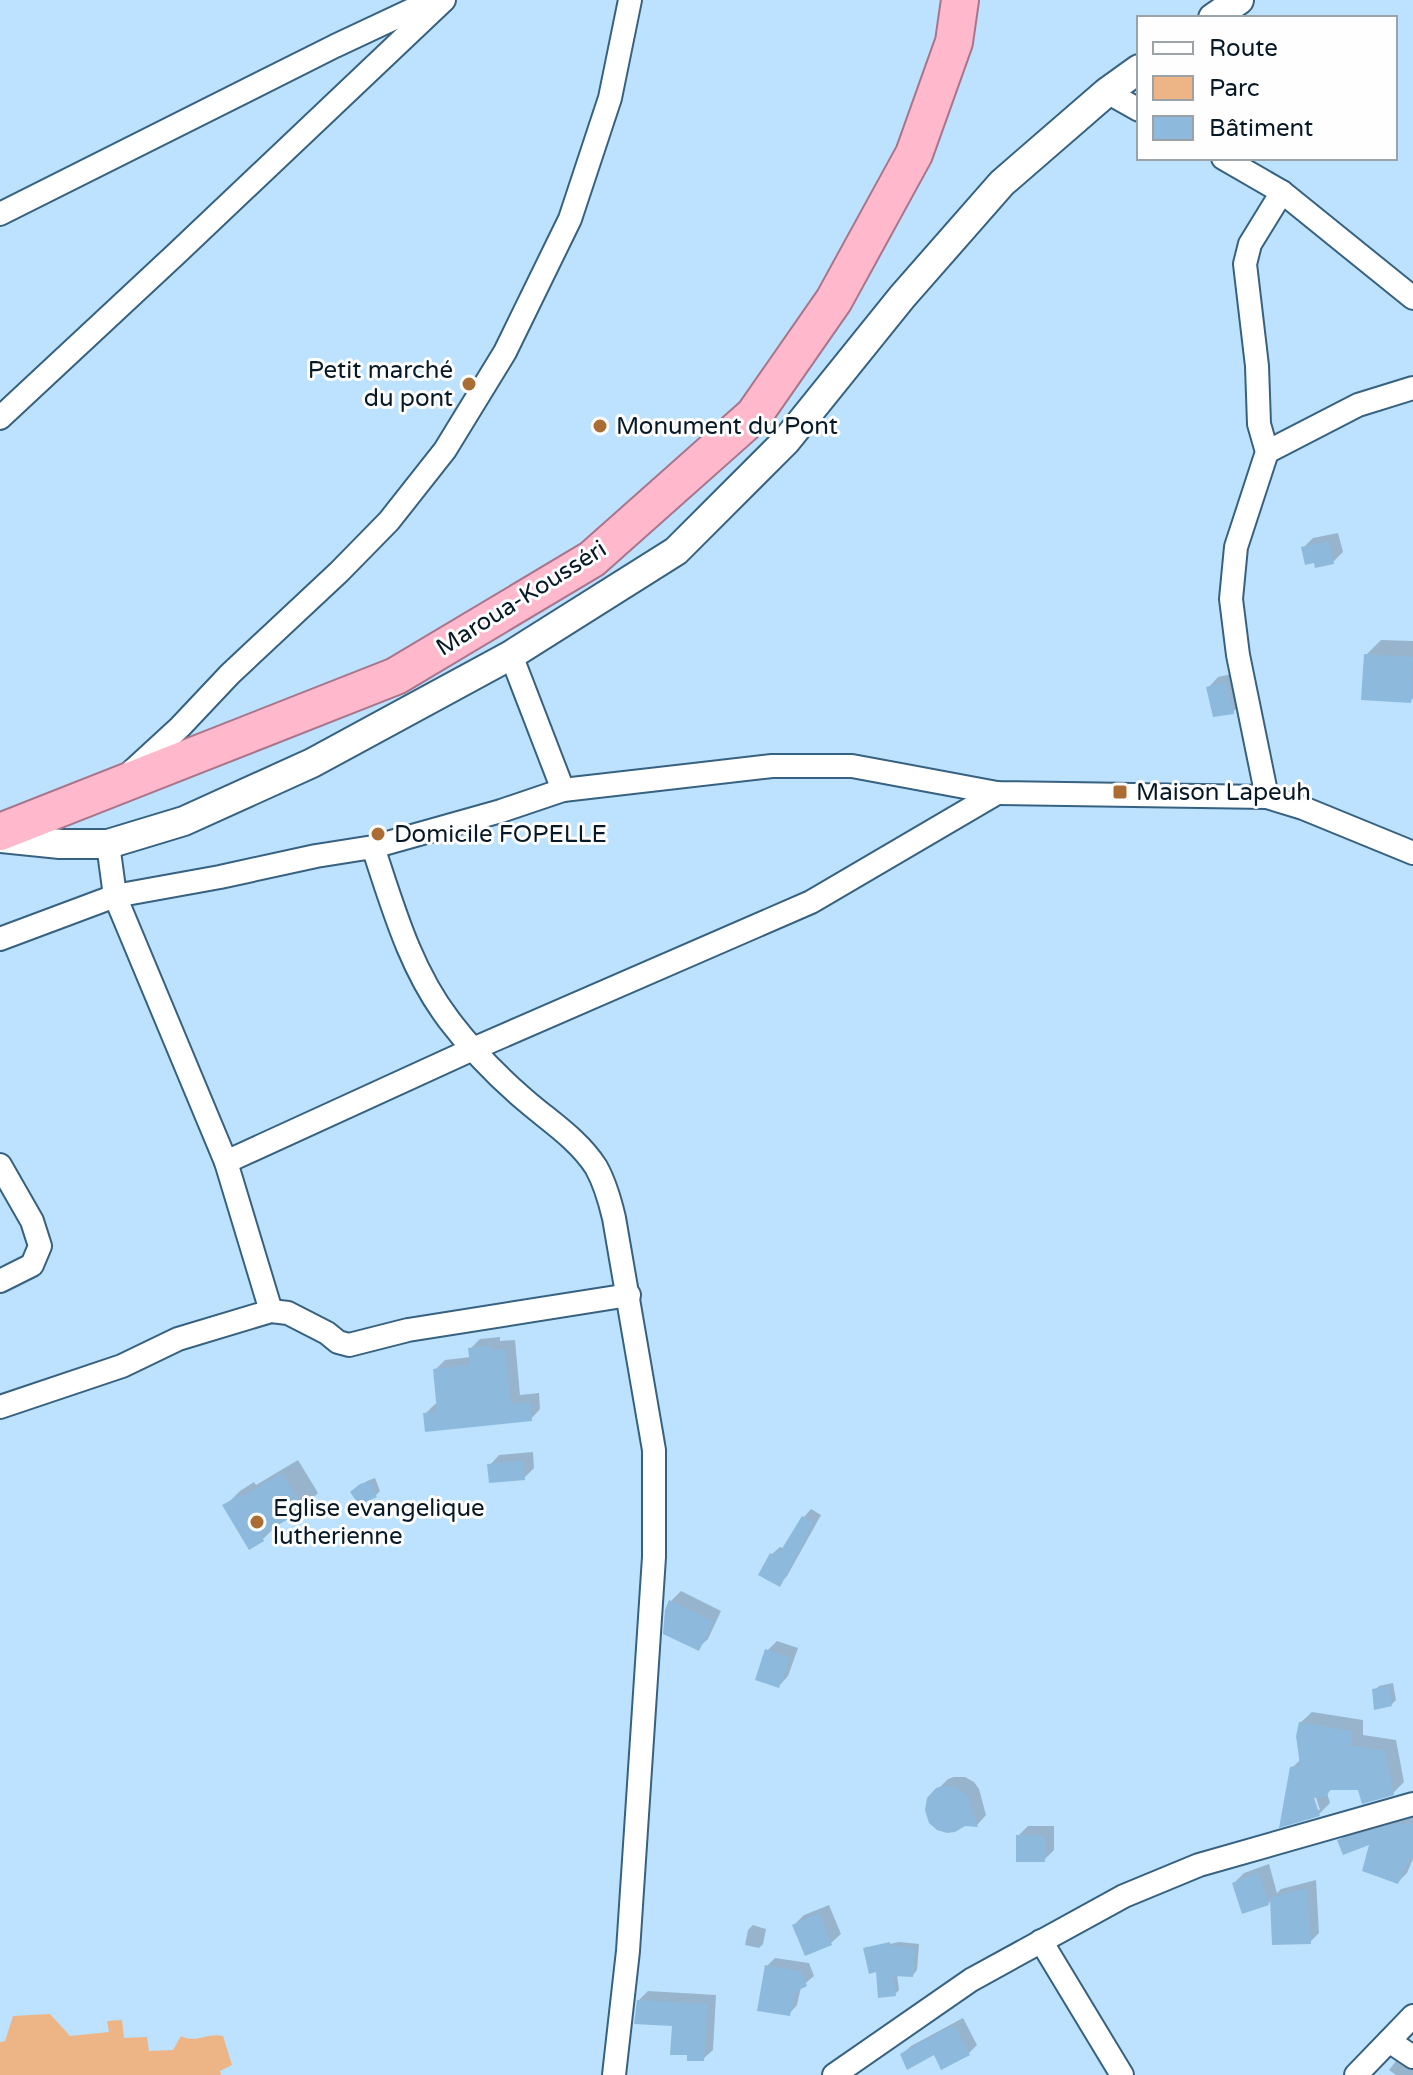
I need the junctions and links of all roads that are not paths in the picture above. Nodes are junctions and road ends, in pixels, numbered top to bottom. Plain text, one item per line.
1 (433, 0) edge
2 (444, 0) edge
3 (630, 0) edge
4 (960, 0) edge
5 (1239, 0) edge
6 (1216, 16) edge
7 (1137, 70) edge
8 (1107, 92) junction
9 (1137, 109) edge
10 (1226, 160) edge
11 (1282, 192) junction
12 (0, 214) edge
13 (1413, 298) edge
14 (1413, 388) edge
15 (0, 418) edge
16 (1267, 452) junction
17 (511, 655) junction
18 (116, 786) junction
19 (563, 790) junction
20 (997, 793) junction
21 (1267, 797) junction
22 (0, 835) edge
23 (108, 844) junction
24 (373, 847) junction
25 (1413, 853) edge
26 (115, 896) junction
27 (0, 939) edge
28 (473, 1049) junction
29 (226, 1162) junction
30 (0, 1165) edge
31 (0, 1281) edge
32 (629, 1295) junction
33 (271, 1311) junction
34 (0, 1407) edge
35 (1413, 1804) edge
36 (1041, 1941) junction
37 (1413, 2016) edge
38 (1389, 2041) junction
39 (1413, 2057) edge
40 (614, 2075) edge
41 (834, 2075) edge
42 (1122, 2075) edge
43 (1356, 2075) edge

1 - 12 street
2 - 15 street
3 - 18 street
4 - 18 highway, Maroua-Kousséri
5 - 6 street
7 - 8 street
8 - 9 street
8 - 17 street
10 - 11 street
11 - 13 street
11 - 16 street
14 - 16 street
16 - 21 street
17 - 19 street
17 - 23 street
18 - 22 highway, Maroua-Kousséri
19 - 20 street
19 - 24 street
20 - 21 street
20 - 28 street
21 - 25 street
22 - 23 street
23 - 26 street
24 - 26 street
24 - 28 street
26 - 27 street
26 - 29 street
28 - 29 street
28 - 32 street
29 - 33 street
30 - 31 street
32 - 33 street
32 - 40 street
33 - 34 street
35 - 36 street
36 - 41 street
36 - 42 street
37 - 38 street
38 - 39 street
38 - 43 street

